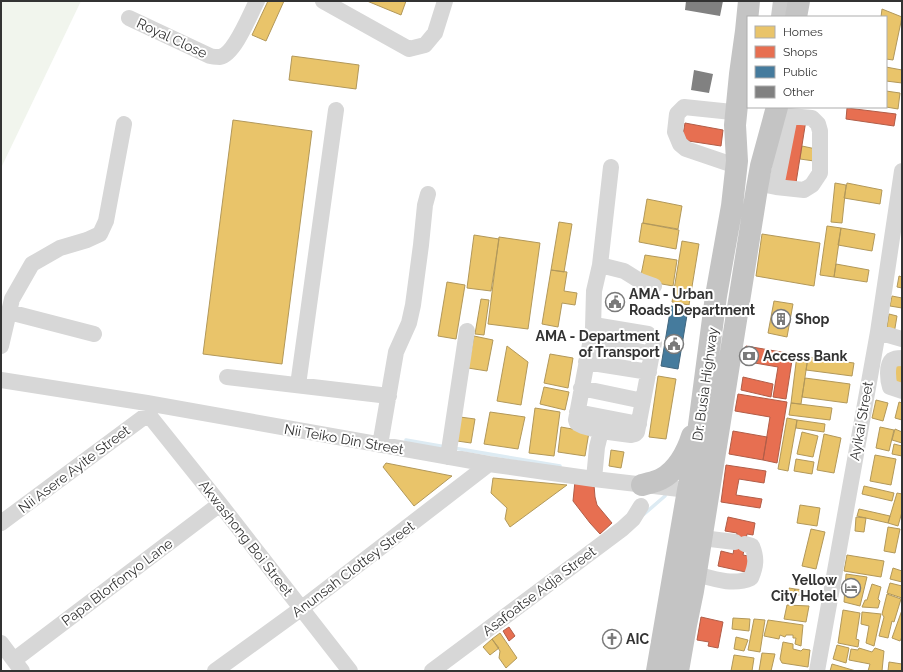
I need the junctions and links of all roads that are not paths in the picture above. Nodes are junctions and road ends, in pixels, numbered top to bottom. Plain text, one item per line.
1 (257, 1) edge
2 (323, 1) edge
3 (445, 1) edge
4 (753, 5) edge
5 (796, 5) edge
6 (751, 16) edge
7 (782, 16) edge
8 (129, 18) dead end
9 (747, 37) edge
10 (747, 92) edge
11 (336, 110) dead end
12 (778, 110) edge
13 (737, 111) junction
14 (124, 124) dead end
15 (736, 163) junction
16 (611, 167) dead end
17 (902, 171) edge
18 (767, 188) junction
19 (428, 194) dead end
20 (600, 265) junction
21 (654, 286) dead end
22 (9, 312) junction
23 (467, 331) dead end
24 (878, 332) junction
25 (94, 334) dead end
26 (591, 334) junction
27 (902, 339) edge
28 (1, 346) edge
29 (902, 358) edge
30 (586, 362) junction
31 (871, 369) junction
32 (888, 371) junction
33 (649, 372) junction
34 (227, 377) dead end
35 (1, 380) edge
36 (298, 385) junction
37 (581, 388) junction
38 (902, 391) edge
39 (389, 396) junction
40 (644, 401) junction
41 (148, 409) junction
42 (577, 412) junction
43 (700, 412) junction
44 (639, 424) junction
45 (601, 431) junction
46 (380, 445) junction
47 (448, 457) junction
48 (489, 464) junction
49 (594, 479) junction
50 (711, 480) junction
51 (642, 485) junction
52 (688, 490) junction
53 (220, 504) junction
54 (641, 506) dead end
55 (1, 523) edge
56 (702, 538) junction
57 (696, 574) junction
58 (302, 608) junction
59 (686, 625) junction
60 (1, 643) edge
61 (18, 666) edge
62 (215, 671) edge
63 (350, 671) edge
64 (432, 671) edge
65 (657, 671) edge
66 (678, 671) edge
67 (817, 671) edge

1 - 8 street, Royal Close
2 - 3 street
4 - 6 highway, Dr. Busia Highway
5 - 7 main road
9 - 13 highway, Dr. Busia Highway
10 - 15 main road
11 - 36 street
12 - 18 street
12 - 18 highway, Dr. Busia Highway
12 - 18 street
13 - 15 highway, Dr. Busia Highway
13 - 15 street
14 - 22 street
15 - 43 highway, Dr. Busia Highway
16 - 20 street
17 - 24 street, Ayikai Street
18 - 50 highway, Dr. Busia Highway
19 - 39 street
20 - 21 street
20 - 26 street
22 - 25 street
22 - 28 street
23 - 47 street
24 - 27 street
24 - 31 street, Ayikai Street
26 - 30 street
26 - 33 street
29 - 32 street
30 - 33 street
30 - 37 street
31 - 32 street
31 - 67 street, Ayikai Street
32 - 38 street
33 - 40 street
34 - 36 street
35 - 41 street, Nii Teiko Din Street
36 - 39 street
37 - 40 street
37 - 42 street
39 - 46 street
40 - 44 street
41 - 46 street, Nii Teiko Din Street
41 - 53 street, Akwashong Boi Street
41 - 55 street, Nii Asere Ayite Street
42 - 44 street
42 - 45 street
43 - 51 highway
43 - 52 highway, Dr. Busia Highway
44 - 45 street
45 - 49 street
46 - 47 street, Nii Teiko Din Street
47 - 48 street, Nii Teiko Din Street
48 - 49 street, Nii Teiko Din Street
48 - 58 street, Anunsah Clottey Street
49 - 51 street, Nii Teiko Din Street
50 - 56 highway, Dr. Busia Highway
50 - 59 highway
51 - 52 street, Nii Teiko Din Street
52 - 65 highway, Dr. Busia Highway
53 - 58 street, Akwashong Boi Street
53 - 61 street, Papa Blorfonyo Lane
54 - 64 street, Asafoatse Adja Street
56 - 57 highway, Dr. Busia Highway
56 - 57 street
57 - 59 highway, Dr. Busia Highway
58 - 62 street, Anunsah Clottey Street
58 - 63 street, Akwashong Boi Street
59 - 66 highway, Dr. Busia Highway
60 - 61 street

